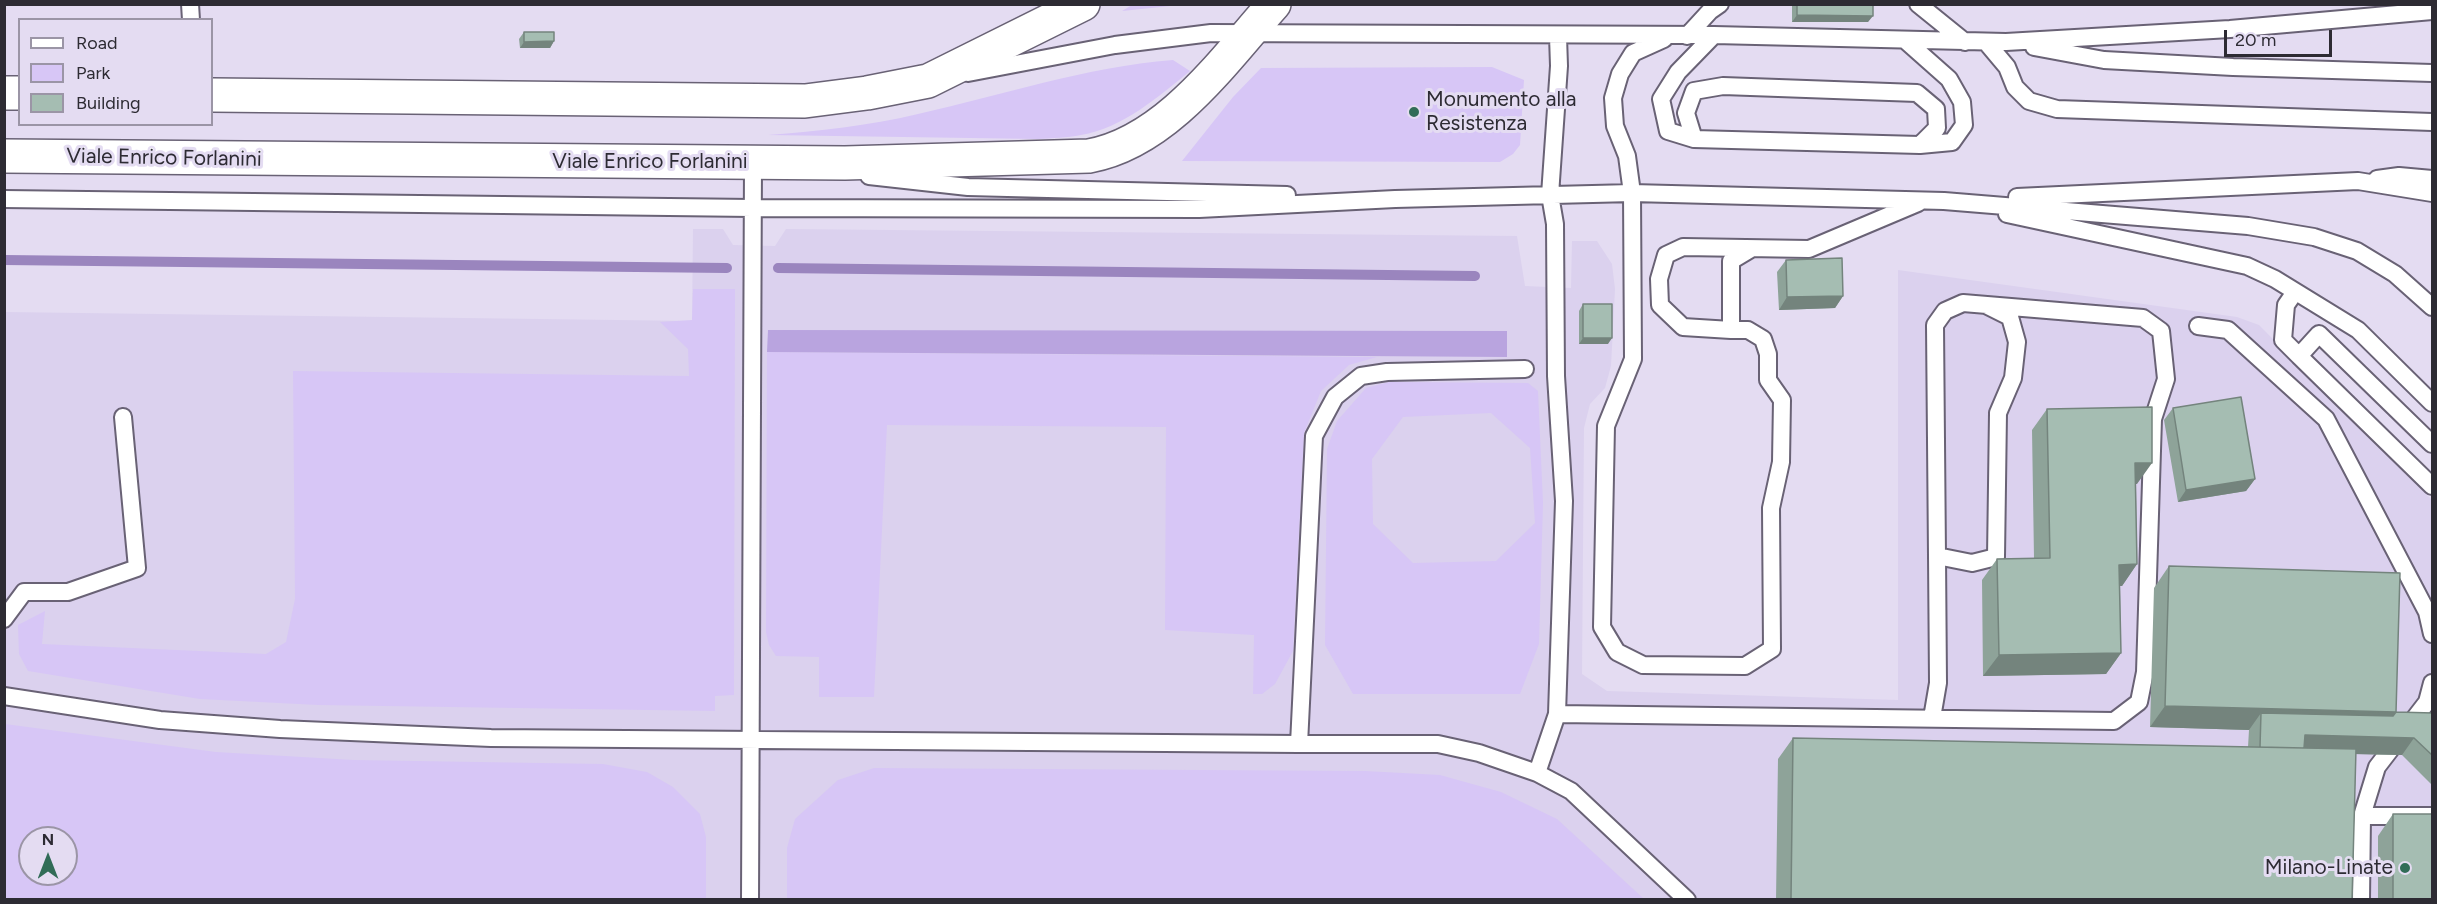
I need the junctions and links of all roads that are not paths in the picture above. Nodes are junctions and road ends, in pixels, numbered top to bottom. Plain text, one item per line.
1 (1083, 4) edge
2 (1274, 4) edge
3 (1720, 4) edge
4 (1918, 4) edge
5 (2433, 12) edge
6 (1249, 32) junction
7 (1558, 36) junction
8 (1670, 36) junction
9 (1687, 36) junction
10 (1714, 36) junction
11 (1905, 40) junction
12 (1965, 42) junction
13 (1986, 42) junction
14 (2006, 42) junction
15 (2433, 73) edge
16 (928, 81) junction
17 (213, 95) edge
18 (2433, 122) edge
19 (1694, 139) junction
20 (1920, 145) junction
21 (4, 156) edge
22 (753, 163) junction
23 (2433, 179) edge
24 (2358, 181) junction
25 (1632, 193) junction
26 (2433, 193) edge
27 (1550, 195) junction
28 (4, 199) edge
29 (1395, 199) junction
30 (1924, 200) junction
31 (1944, 201) junction
32 (752, 208) junction
33 (1750, 249) junction
34 (2295, 291) junction
35 (1986, 305) junction
36 (2433, 307) edge
37 (2198, 326) dead end
38 (1731, 330) junction
39 (2299, 356) junction
40 (1524, 369) dead end
41 (2433, 403) edge
42 (123, 417) dead end
43 (2433, 444) edge
44 (2433, 486) edge
45 (1937, 556) junction
46 (4, 619) edge
47 (2433, 633) edge
48 (2433, 683) edge
49 (4, 696) edge
50 (1557, 714) junction
51 (1932, 718) junction
52 (750, 740) junction
53 (1299, 744) junction
54 (1537, 773) junction
55 (2362, 816) junction
56 (2433, 816) edge
57 (750, 900) edge
58 (1687, 900) edge
59 (2361, 900) edge

1 - 16 main road
2 - 6 main road, Viale Enrico Forlanini
3 - 9 lane
4 - 12 lane
5 - 14 lane
6 - 7 lane
6 - 16 lane
6 - 22 main road, Viale Enrico Forlanini
7 - 8 lane
7 - 27 lane
8 - 9 lane
8 - 25 lane
9 - 10 lane
10 - 11 lane
10 - 19 lane
11 - 12 lane
11 - 20 lane
12 - 13 lane
13 - 14 lane
13 - 18 lane
14 - 15 lane
16 - 17 main road
19 - 20 lane
19 - 20 lane
21 - 22 main road, Viale Enrico Forlanini
22 - 29 lane
22 - 32 lane
23 - 24 lane
24 - 26 lane
24 - 31 lane
25 - 27 lane
25 - 30 lane
25 - 38 lane
27 - 29 lane
27 - 50 lane
28 - 32 lane
29 - 32 lane
30 - 31 lane
30 - 33 lane
31 - 34 lane
31 - 36 lane
32 - 52 lane
33 - 38 lane
33 - 38 lane
34 - 39 lane
34 - 41 lane
35 - 45 lane
35 - 45 lane
35 - 51 lane
37 - 47 lane
39 - 43 lane
39 - 44 lane
40 - 53 lane
42 - 46 lane
45 - 51 lane
48 - 55 lane
49 - 52 lane
50 - 51 lane
50 - 54 lane
52 - 53 lane
52 - 57 lane
53 - 54 lane
54 - 58 lane
55 - 56 lane
55 - 59 lane

